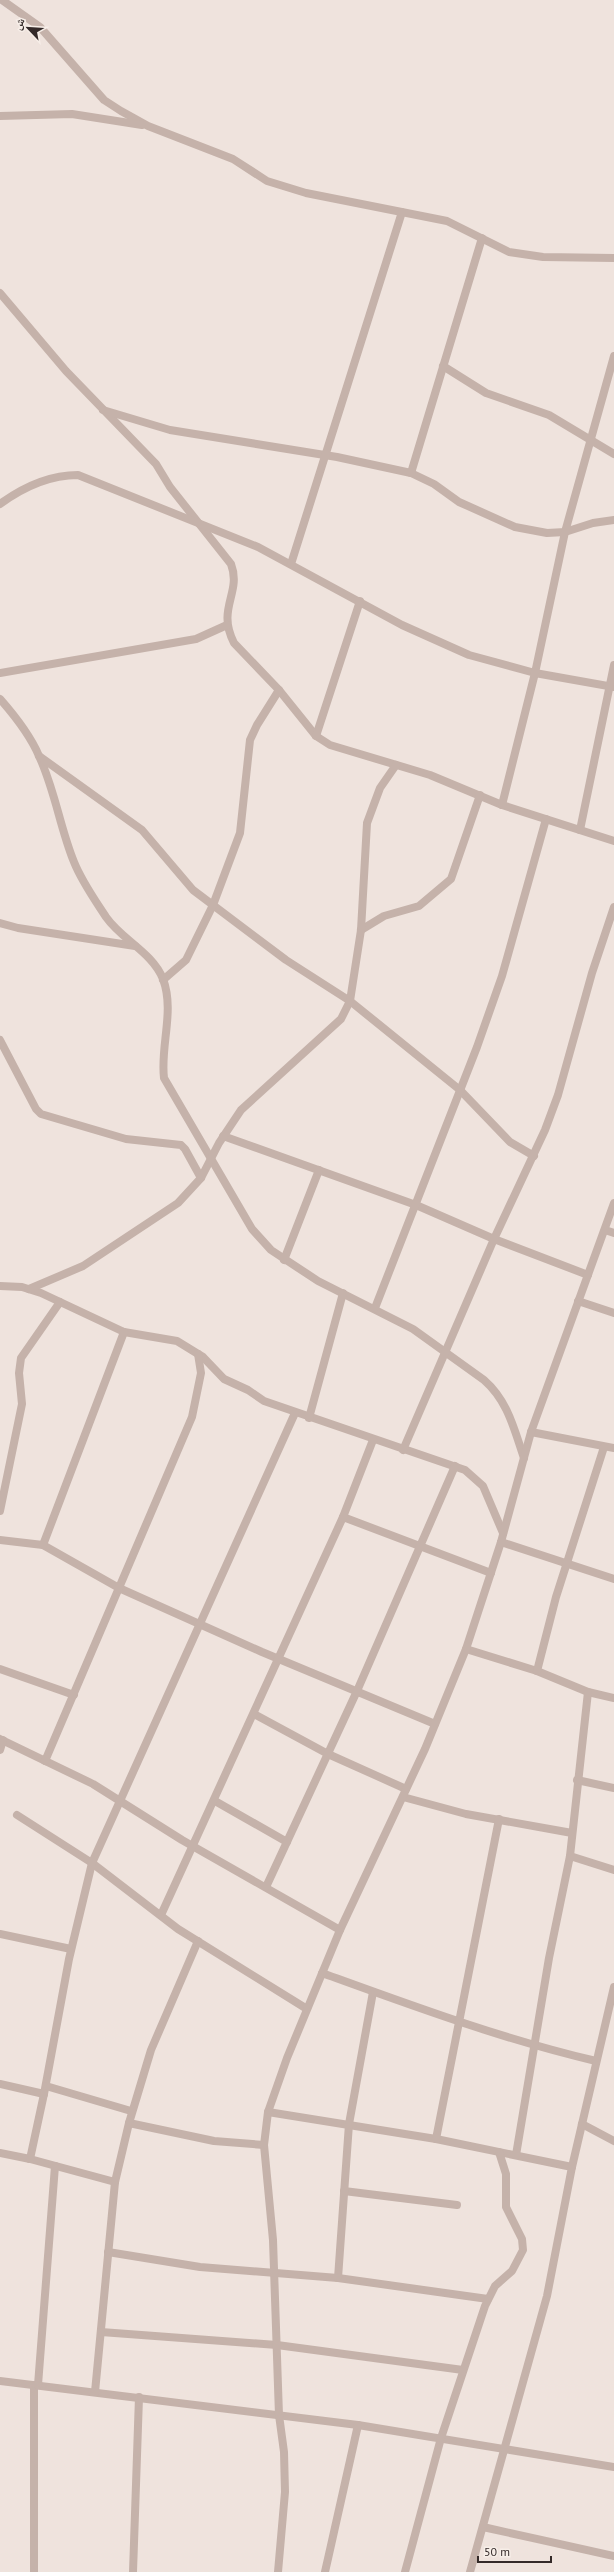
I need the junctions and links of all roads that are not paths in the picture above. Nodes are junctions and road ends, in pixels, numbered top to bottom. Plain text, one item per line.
1 (2, 0) edge
2 (0, 116) edge
3 (148, 126) junction
4 (402, 212) junction
5 (482, 238) junction
6 (614, 258) edge
7 (0, 294) edge
8 (614, 356) edge
9 (443, 366) junction
10 (102, 410) junction
11 (590, 438) junction
12 (614, 454) edge
13 (325, 456) junction
14 (410, 473) junction
15 (0, 504) edge
16 (614, 520) edge
17 (200, 524) junction
18 (565, 532) junction
19 (292, 564) junction
20 (360, 601) junction
21 (227, 625) junction
22 (614, 665) edge
23 (0, 673) edge
24 (535, 673) junction
25 (612, 686) edge
26 (279, 690) junction
27 (0, 699) edge
28 (316, 736) junction
29 (39, 755) junction
30 (396, 765) junction
31 (480, 795) junction
32 (502, 805) junction
33 (546, 819) junction
34 (580, 830) junction
35 (614, 841) edge
36 (213, 905) junction
37 (614, 907) edge
38 (0, 923) edge
39 (361, 930) junction
40 (135, 946) junction
41 (163, 980) junction
42 (350, 1001) junction
43 (0, 1040) edge
44 (460, 1090) junction
45 (224, 1136) junction
46 (534, 1156) junction
47 (211, 1158) junction
48 (318, 1170) junction
49 (201, 1178) junction
50 (614, 1203) edge
51 (416, 1205) junction
52 (604, 1230) junction
53 (614, 1234) edge
54 (494, 1239) junction
55 (284, 1260) junction
56 (588, 1275) junction
57 (0, 1286) edge
58 (29, 1289) junction
59 (343, 1293) junction
60 (60, 1302) junction
61 (578, 1302) junction
62 (375, 1308) junction
63 (614, 1313) edge
64 (124, 1332) junction
65 (446, 1352) junction
66 (198, 1354) junction
67 (294, 1413) junction
68 (309, 1418) junction
69 (531, 1432) junction
70 (374, 1440) junction
71 (604, 1447) junction
72 (614, 1448) edge
73 (403, 1450) junction
74 (524, 1458) junction
75 (455, 1466) junction
76 (0, 1511) edge
77 (343, 1517) junction
78 (503, 1533) junction
79 (0, 1540) edge
80 (501, 1542) junction
81 (43, 1545) junction
82 (420, 1546) junction
83 (567, 1563) junction
84 (491, 1573) junction
85 (614, 1579) edge
86 (119, 1588) junction
87 (201, 1623) junction
88 (466, 1649) junction
89 (279, 1659) junction
90 (0, 1669) edge
91 (537, 1671) junction
92 (357, 1691) junction
93 (588, 1692) junction
94 (74, 1695) junction
95 (614, 1698) edge
96 (254, 1714) junction
97 (435, 1724) junction
98 (2, 1740) edge
99 (0, 1750) edge
100 (328, 1754) junction
101 (45, 1761) junction
102 (577, 1780) junction
103 (614, 1788) edge
104 (406, 1789) junction
105 (403, 1797) junction
106 (120, 1801) junction
107 (215, 1801) junction
108 (17, 1815) dead end
109 (499, 1819) junction
110 (572, 1833) junction
111 (287, 1842) junction
112 (194, 1847) junction
113 (570, 1856) junction
114 (92, 1863) junction
115 (614, 1870) edge
116 (266, 1887) junction
117 (161, 1915) junction
118 (340, 1930) junction
119 (0, 1934) edge
120 (198, 1941) junction
121 (71, 1949) junction
122 (322, 1973) junction
123 (614, 1987) edge
124 (373, 1992) junction
125 (306, 2009) junction
126 (459, 2023) junction
127 (534, 2046) junction
128 (596, 2061) junction
129 (0, 2084) edge
130 (45, 2090) junction
131 (131, 2111) junction
132 (268, 2112) junction
133 (128, 2123) junction
134 (349, 2124) junction
135 (582, 2124) junction
136 (436, 2139) junction
137 (614, 2141) edge
138 (264, 2144) junction
139 (499, 2152) junction
140 (0, 2154) edge
141 (516, 2156) junction
142 (30, 2159) junction
143 (55, 2166) junction
144 (572, 2167) junction
145 (115, 2182) junction
146 (344, 2191) junction
147 (457, 2205) dead end
148 (108, 2252) junction
149 (274, 2272) junction
150 (338, 2278) junction
151 (488, 2299) junction
152 (101, 2332) junction
153 (277, 2345) junction
154 (463, 2370) junction
155 (0, 2381) edge
156 (36, 2385) junction
157 (95, 2392) junction
158 (139, 2398) junction
159 (279, 2415) junction
160 (358, 2426) junction
161 (441, 2438) junction
162 (506, 2448) junction
163 (614, 2467) edge
164 (483, 2528) junction
165 (614, 2556) edge
166 (34, 2572) edge
167 (133, 2572) edge
168 (278, 2572) edge
169 (325, 2572) edge
170 (405, 2572) edge
171 (470, 2572) edge

1 - 3 street
2 - 3 street
3 - 4 street
4 - 5 street
4 - 13 street
5 - 6 street
5 - 9 street
7 - 10 street
8 - 11 street
9 - 11 street
9 - 14 street
10 - 13 street
10 - 17 street
11 - 12 street
11 - 18 street
13 - 14 street
13 - 19 street
14 - 18 street
15 - 17 street
16 - 18 street
17 - 19 street
17 - 21 street
18 - 24 street
19 - 20 street
20 - 24 street
20 - 28 street
21 - 23 street
21 - 26 street
22 - 25 street
24 - 25 street
24 - 32 street
25 - 34 street
26 - 28 street
26 - 36 street
27 - 29 street
28 - 30 street
29 - 36 street
29 - 40 street
30 - 31 street
30 - 39 street
31 - 32 street
31 - 39 street
32 - 33 street
33 - 34 street
33 - 44 street
34 - 35 street
36 - 41 street
36 - 42 street
37 - 46 street
38 - 40 street
39 - 42 street
40 - 41 street
41 - 47 street
42 - 44 street
42 - 45 street
43 - 49 street
44 - 46 street
44 - 51 street
45 - 47 street
45 - 48 street
46 - 54 street
47 - 49 street
47 - 55 street
48 - 51 street
48 - 55 street
49 - 58 street
50 - 52 street
51 - 54 street
51 - 62 street
52 - 53 street
52 - 56 street
54 - 56 street
54 - 65 street
55 - 59 street
56 - 61 street
57 - 58 street
58 - 60 street
59 - 62 street
59 - 68 street
60 - 64 street
60 - 76 street
61 - 63 street
61 - 69 street
62 - 65 street
64 - 66 street
64 - 81 street
65 - 73 street
65 - 74 street
66 - 67 street
66 - 86 street
67 - 68 street
67 - 87 street
68 - 70 street
69 - 71 street
69 - 74 street
70 - 73 street
70 - 77 street
71 - 72 street
71 - 83 street
73 - 75 street
74 - 78 street
75 - 78 street
75 - 82 street
77 - 82 street
77 - 89 street
78 - 80 street
79 - 81 street
80 - 83 street
80 - 84 street
81 - 86 street
82 - 84 street
82 - 92 street
83 - 85 street
83 - 91 street
84 - 88 street
86 - 87 street
86 - 94 street
87 - 89 street
87 - 106 street
88 - 91 street
88 - 97 street
89 - 92 street
89 - 96 street
90 - 94 street
91 - 93 street
92 - 97 street
92 - 100 street
93 - 95 street
93 - 102 street
94 - 101 street
96 - 100 street
96 - 107 street
97 - 104 street
98 - 99 street
98 - 101 street
100 - 104 street
100 - 111 street
101 - 106 street
102 - 103 street
102 - 110 street
104 - 105 street
105 - 109 street
105 - 118 street
106 - 112 street
106 - 114 street
107 - 111 street
107 - 112 street
108 - 114 street
109 - 110 street
109 - 126 street
110 - 113 street
111 - 116 street
112 - 116 street
112 - 117 street
113 - 115 street
113 - 127 street
114 - 117 street
114 - 121 street
116 - 118 street
117 - 120 street
118 - 122 street
119 - 121 street
120 - 125 street
120 - 131 street
121 - 130 street
122 - 124 street
122 - 125 street
123 - 128 street
124 - 126 street
124 - 134 street
125 - 132 street
126 - 127 street
126 - 136 street
127 - 128 street
127 - 141 street
128 - 135 street
129 - 130 street
130 - 131 street
130 - 142 street
131 - 133 street
132 - 134 street
132 - 138 street
133 - 138 street
133 - 145 street
134 - 136 street
134 - 146 street
135 - 137 street
135 - 144 street
136 - 139 street
138 - 149 street
139 - 141 street
139 - 151 street
140 - 142 street
141 - 144 street
142 - 143 street
143 - 145 street
143 - 156 street
144 - 162 street
145 - 148 street
146 - 147 street
146 - 150 street
148 - 149 street
148 - 152 street
149 - 150 street
149 - 153 street
150 - 151 street
151 - 154 street
152 - 153 street
152 - 157 street
153 - 154 street
153 - 159 street
154 - 161 street
155 - 156 street
156 - 157 street
156 - 166 street
157 - 158 street
158 - 159 street
158 - 167 street
159 - 160 street
159 - 168 street
160 - 161 street
160 - 169 street
161 - 162 street
161 - 170 street
162 - 163 street
162 - 164 street
164 - 165 street
164 - 171 street

